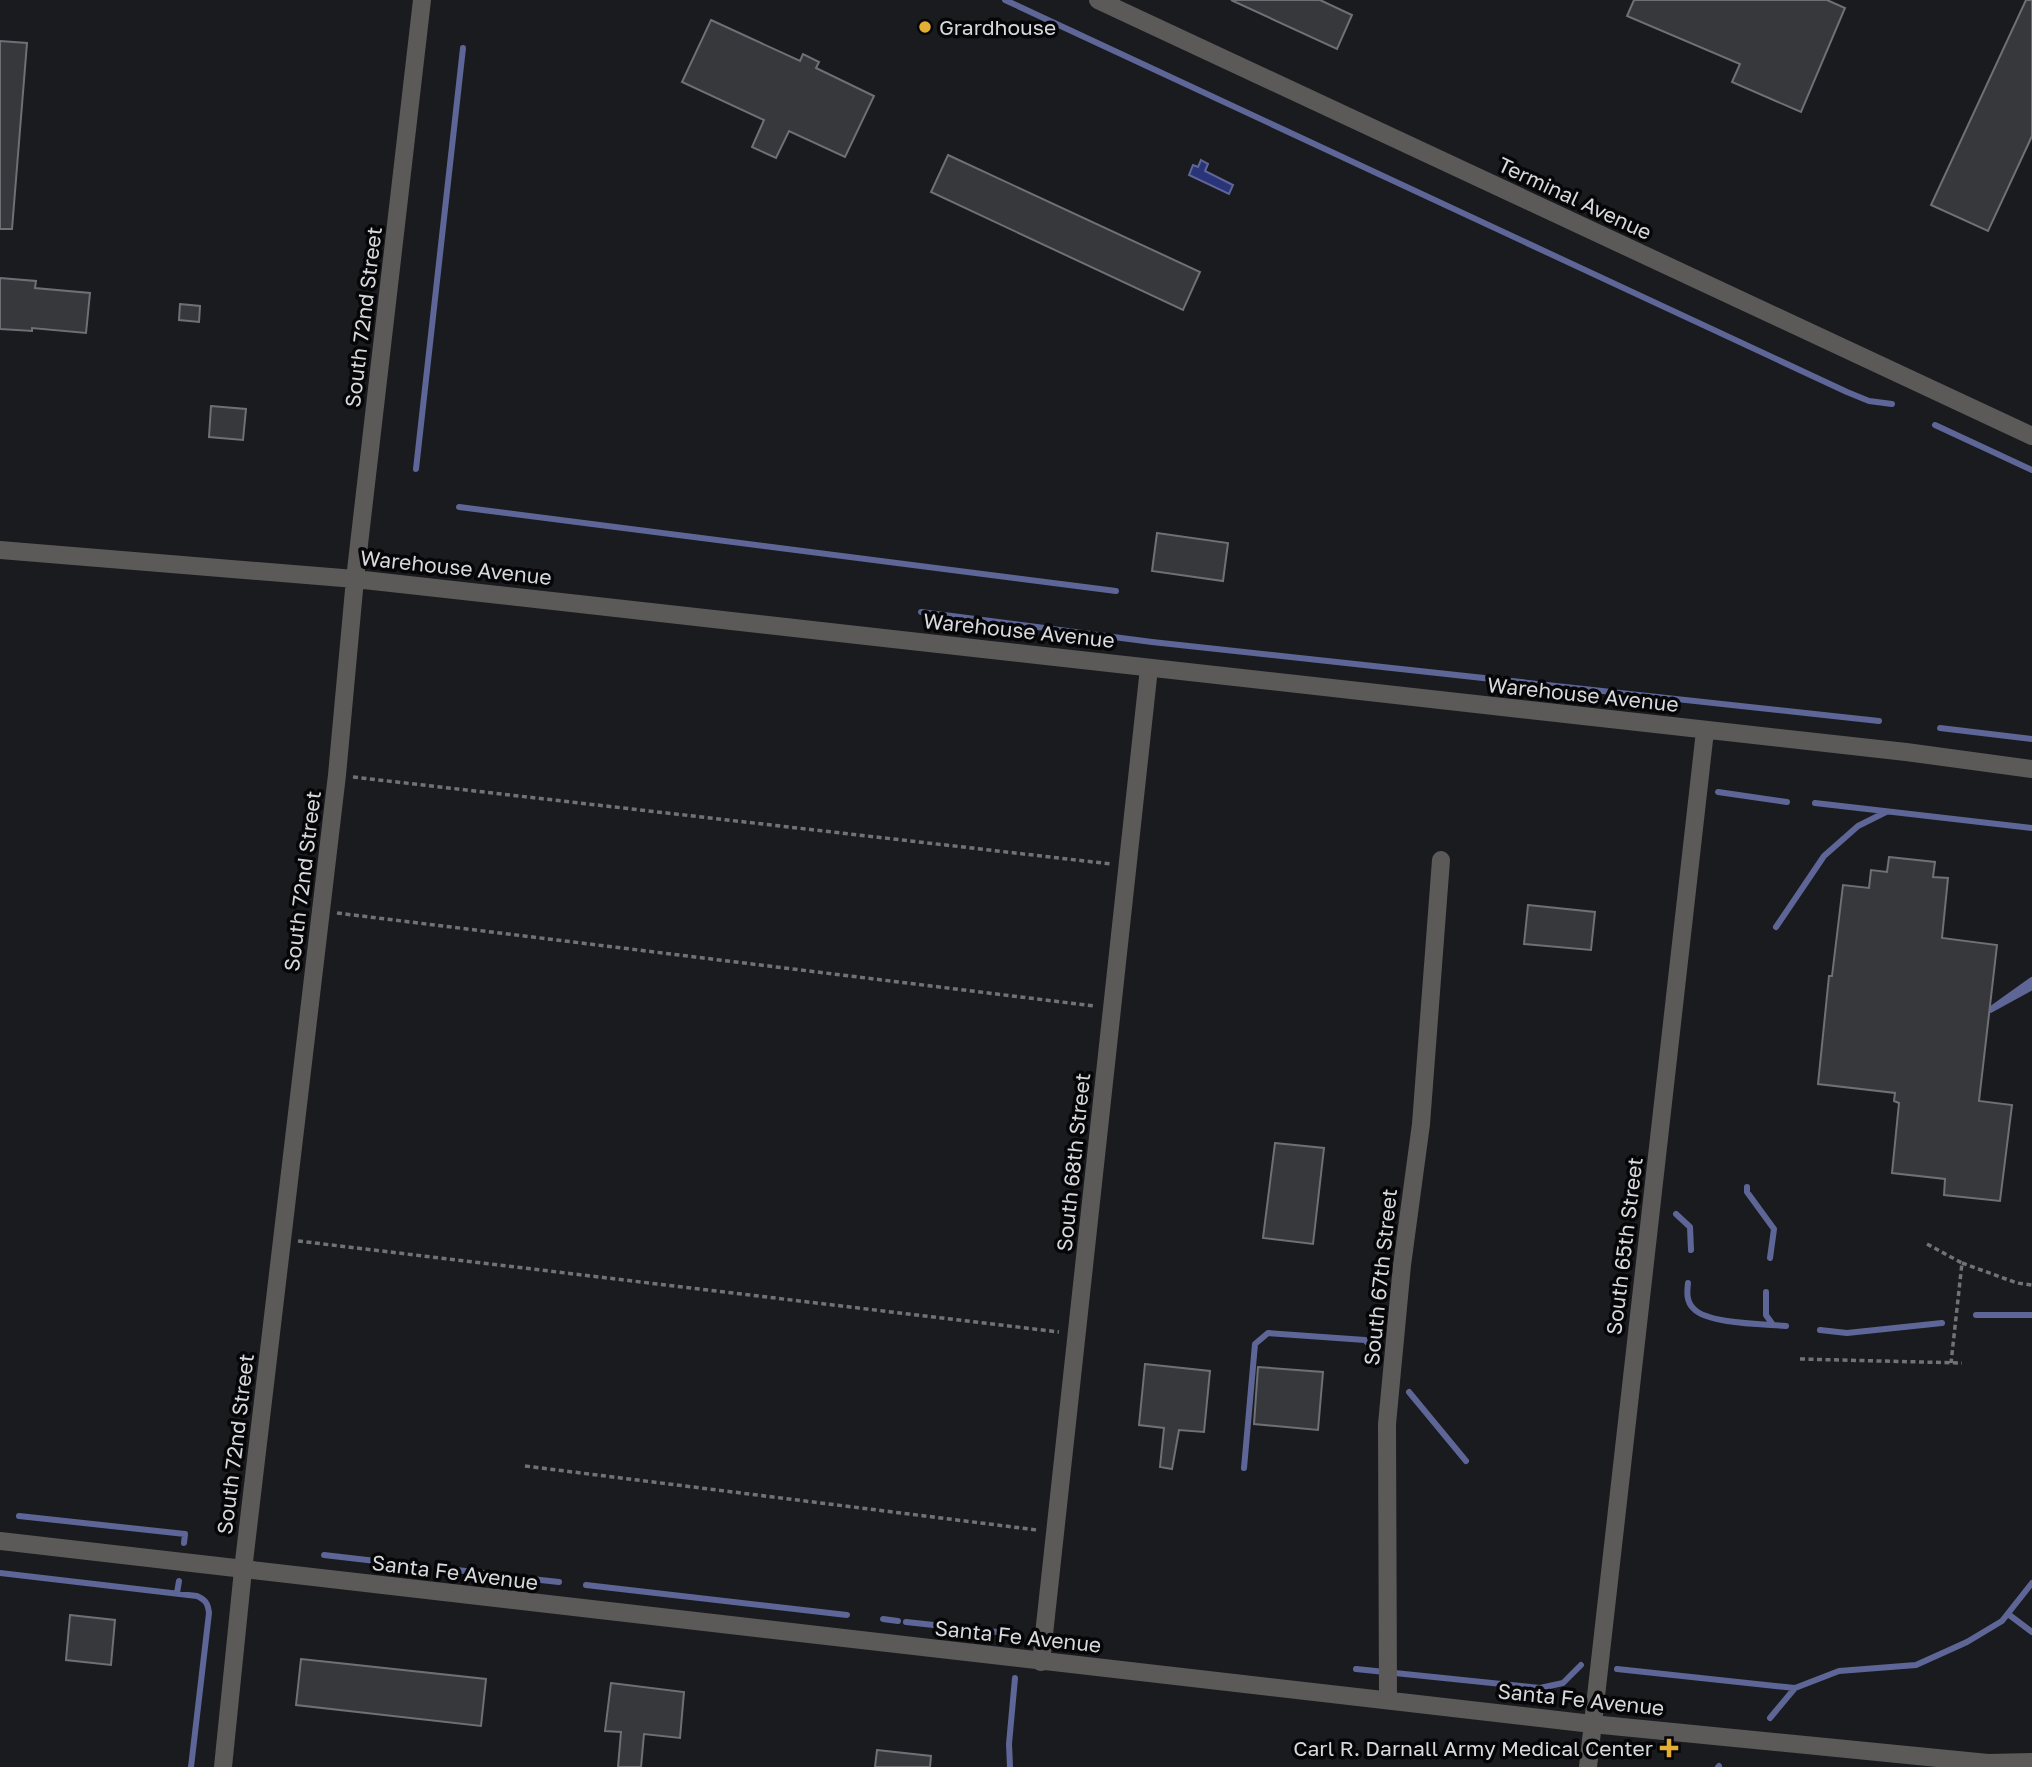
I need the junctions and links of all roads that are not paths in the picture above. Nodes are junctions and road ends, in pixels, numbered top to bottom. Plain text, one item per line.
1 (422, 0) edge
2 (1098, 0) edge
3 (2032, 436) edge
4 (0, 550) edge
5 (355, 579) junction
6 (1149, 668) junction
7 (1705, 731) junction
8 (2032, 769) edge
9 (1441, 860) dead end
10 (0, 1541) edge
11 (243, 1570) junction
12 (1041, 1662) junction
13 (1388, 1699) junction
14 (1592, 1724) junction
15 (2032, 1762) edge
16 (223, 1767) edge
17 (1587, 1767) edge

1 - 5 street, South 72nd Street
2 - 3 street, Terminal Avenue
4 - 5 street, Warehouse Avenue
5 - 6 street, Warehouse Avenue
5 - 11 street, South 72nd Street
6 - 7 street, Warehouse Avenue
6 - 12 street, South 68th Street
7 - 8 street, Warehouse Avenue
7 - 14 street, South 65th Street
9 - 13 street, South 67th Street
10 - 11 street, Santa Fe Avenue
11 - 12 street, Santa Fe Avenue
11 - 16 street, South 72nd Street
12 - 13 street, Santa Fe Avenue
13 - 14 street, Santa Fe Avenue
14 - 15 street, Santa Fe Avenue
14 - 17 street, South 65th Street

